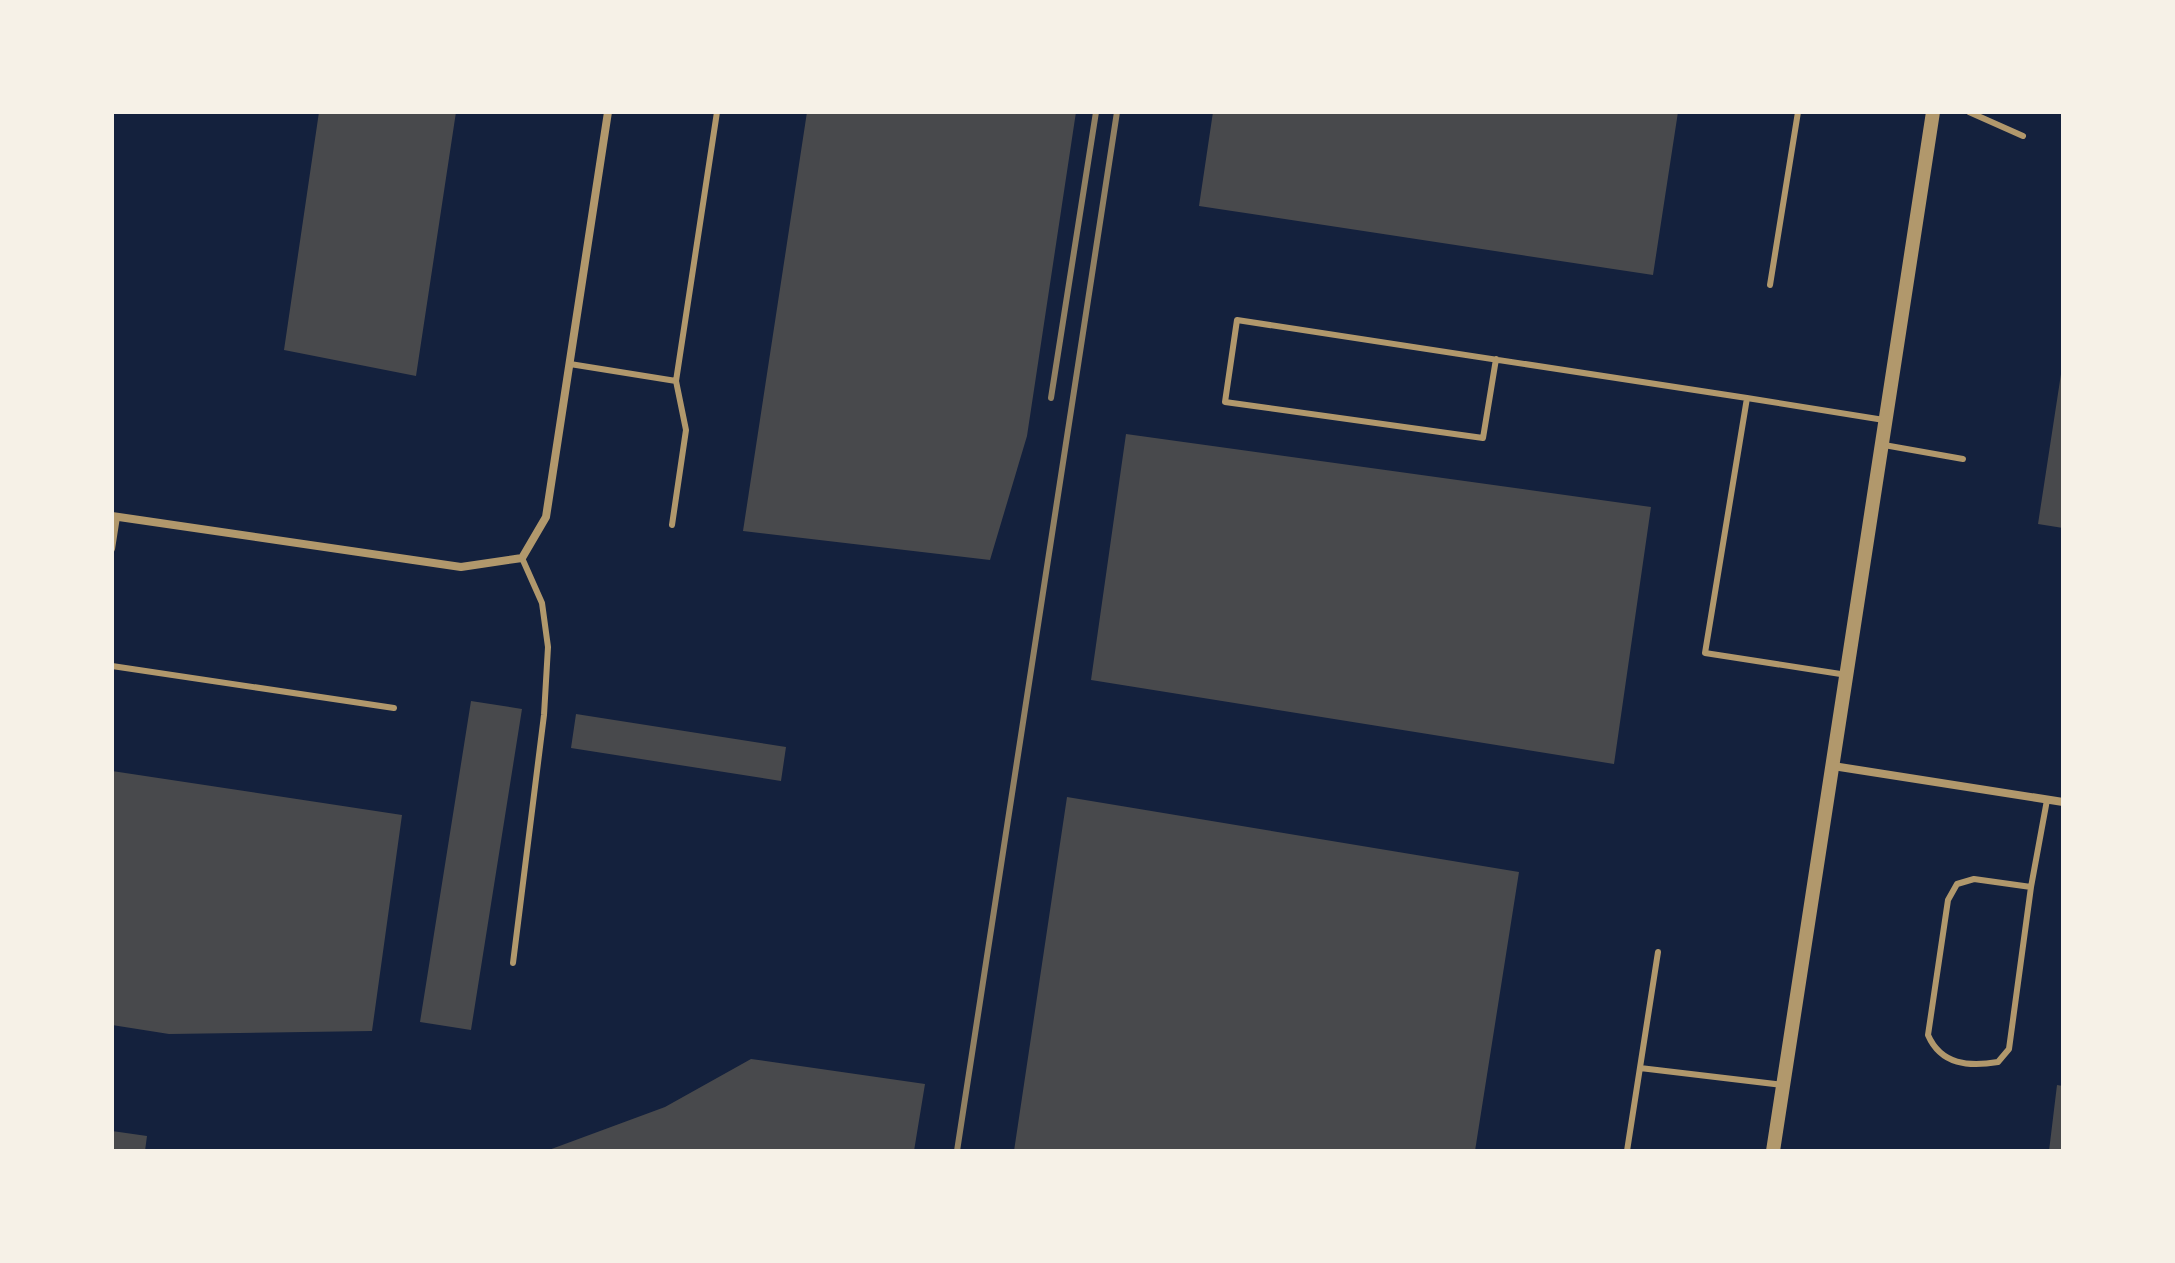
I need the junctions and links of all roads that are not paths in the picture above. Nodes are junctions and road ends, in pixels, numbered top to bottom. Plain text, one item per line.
1 (608, 112) edge
2 (717, 112) edge
3 (1798, 112) edge
4 (1933, 112) edge
5 (1969, 112) edge
6 (2023, 136) dead end
7 (1770, 285) dead end
8 (1496, 359) junction
9 (570, 364) junction
10 (676, 381) junction
11 (1747, 398) junction
12 (1886, 420) junction
13 (1882, 445) junction
14 (1963, 459) dead end
15 (114, 517) edge
16 (672, 525) dead end
17 (112, 549) edge
18 (522, 558) junction
19 (112, 666) edge
20 (1847, 675) junction
21 (394, 708) dead end
22 (1833, 766) junction
23 (2047, 800) junction
24 (2063, 802) edge
25 (2031, 887) junction
26 (1658, 952) dead end
27 (513, 963) dead end
28 (1640, 1068) junction
29 (1783, 1085) junction
30 (1627, 1151) edge
31 (1773, 1151) edge

1 - 9 street
2 - 10 lane
3 - 7 lane
4 - 12 street
5 - 6 lane
8 - 8 lane
8 - 11 lane
9 - 10 lane
9 - 18 street
10 - 16 lane
11 - 12 lane
11 - 20 lane
12 - 13 street
13 - 14 lane
13 - 20 street
15 - 17 lane
15 - 18 street
18 - 27 lane
19 - 21 lane
20 - 22 street
22 - 23 street
22 - 29 street
23 - 24 street
23 - 25 lane
25 - 25 lane
26 - 28 lane
28 - 29 lane
28 - 30 lane
29 - 31 street

